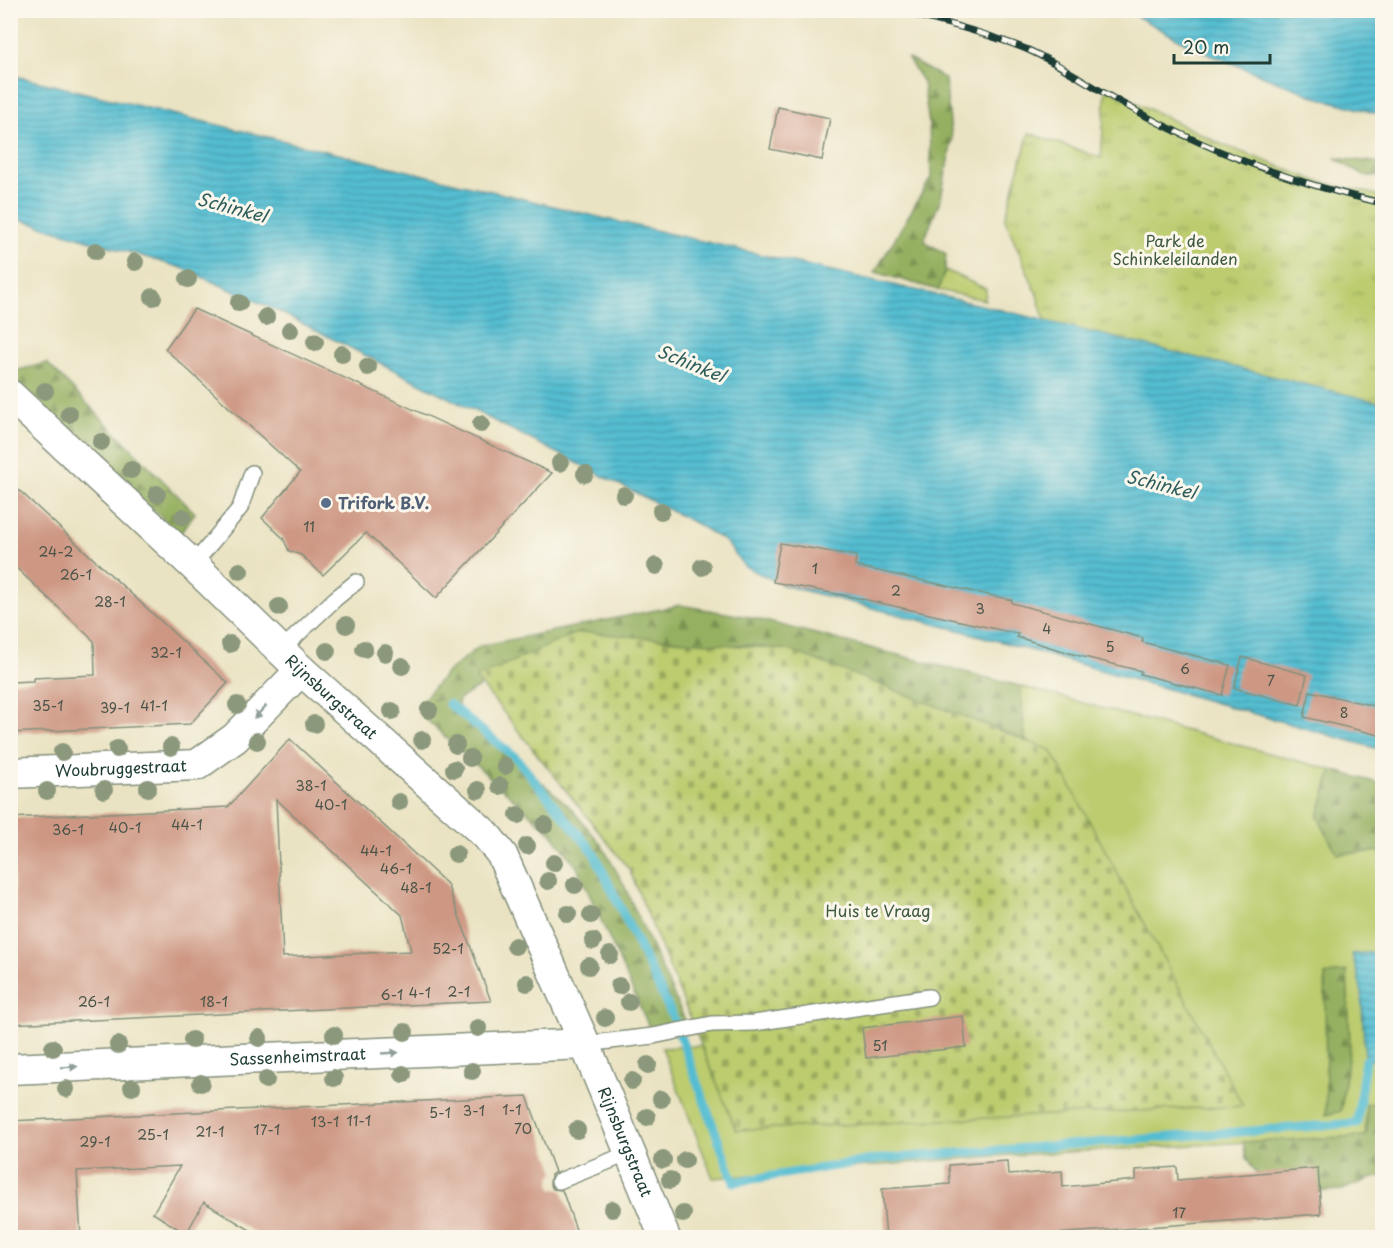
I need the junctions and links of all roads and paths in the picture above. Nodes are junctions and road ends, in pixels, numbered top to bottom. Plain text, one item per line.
1 (10, 395) edge
2 (252, 473) dead end
3 (193, 565) junction
4 (356, 582) dead end
5 (290, 661) junction
6 (10, 773) edge
7 (929, 997) dead end
8 (585, 1044) junction
9 (10, 1070) edge
10 (630, 1153) junction
11 (559, 1181) dead end
12 (665, 1238) edge

1 - 3 street, Rijnsburgstraat
2 - 3 lane
3 - 5 street, Rijnsburgstraat
4 - 5 lane
5 -> 6 street, Woubruggestraat
5 - 8 street, Rijnsburgstraat
7 - 8 lane
9 -> 8 street, Sassenheimstraat
8 - 10 street, Rijnsburgstraat
10 - 11 lane
10 - 12 street, Rijnsburgstraat

